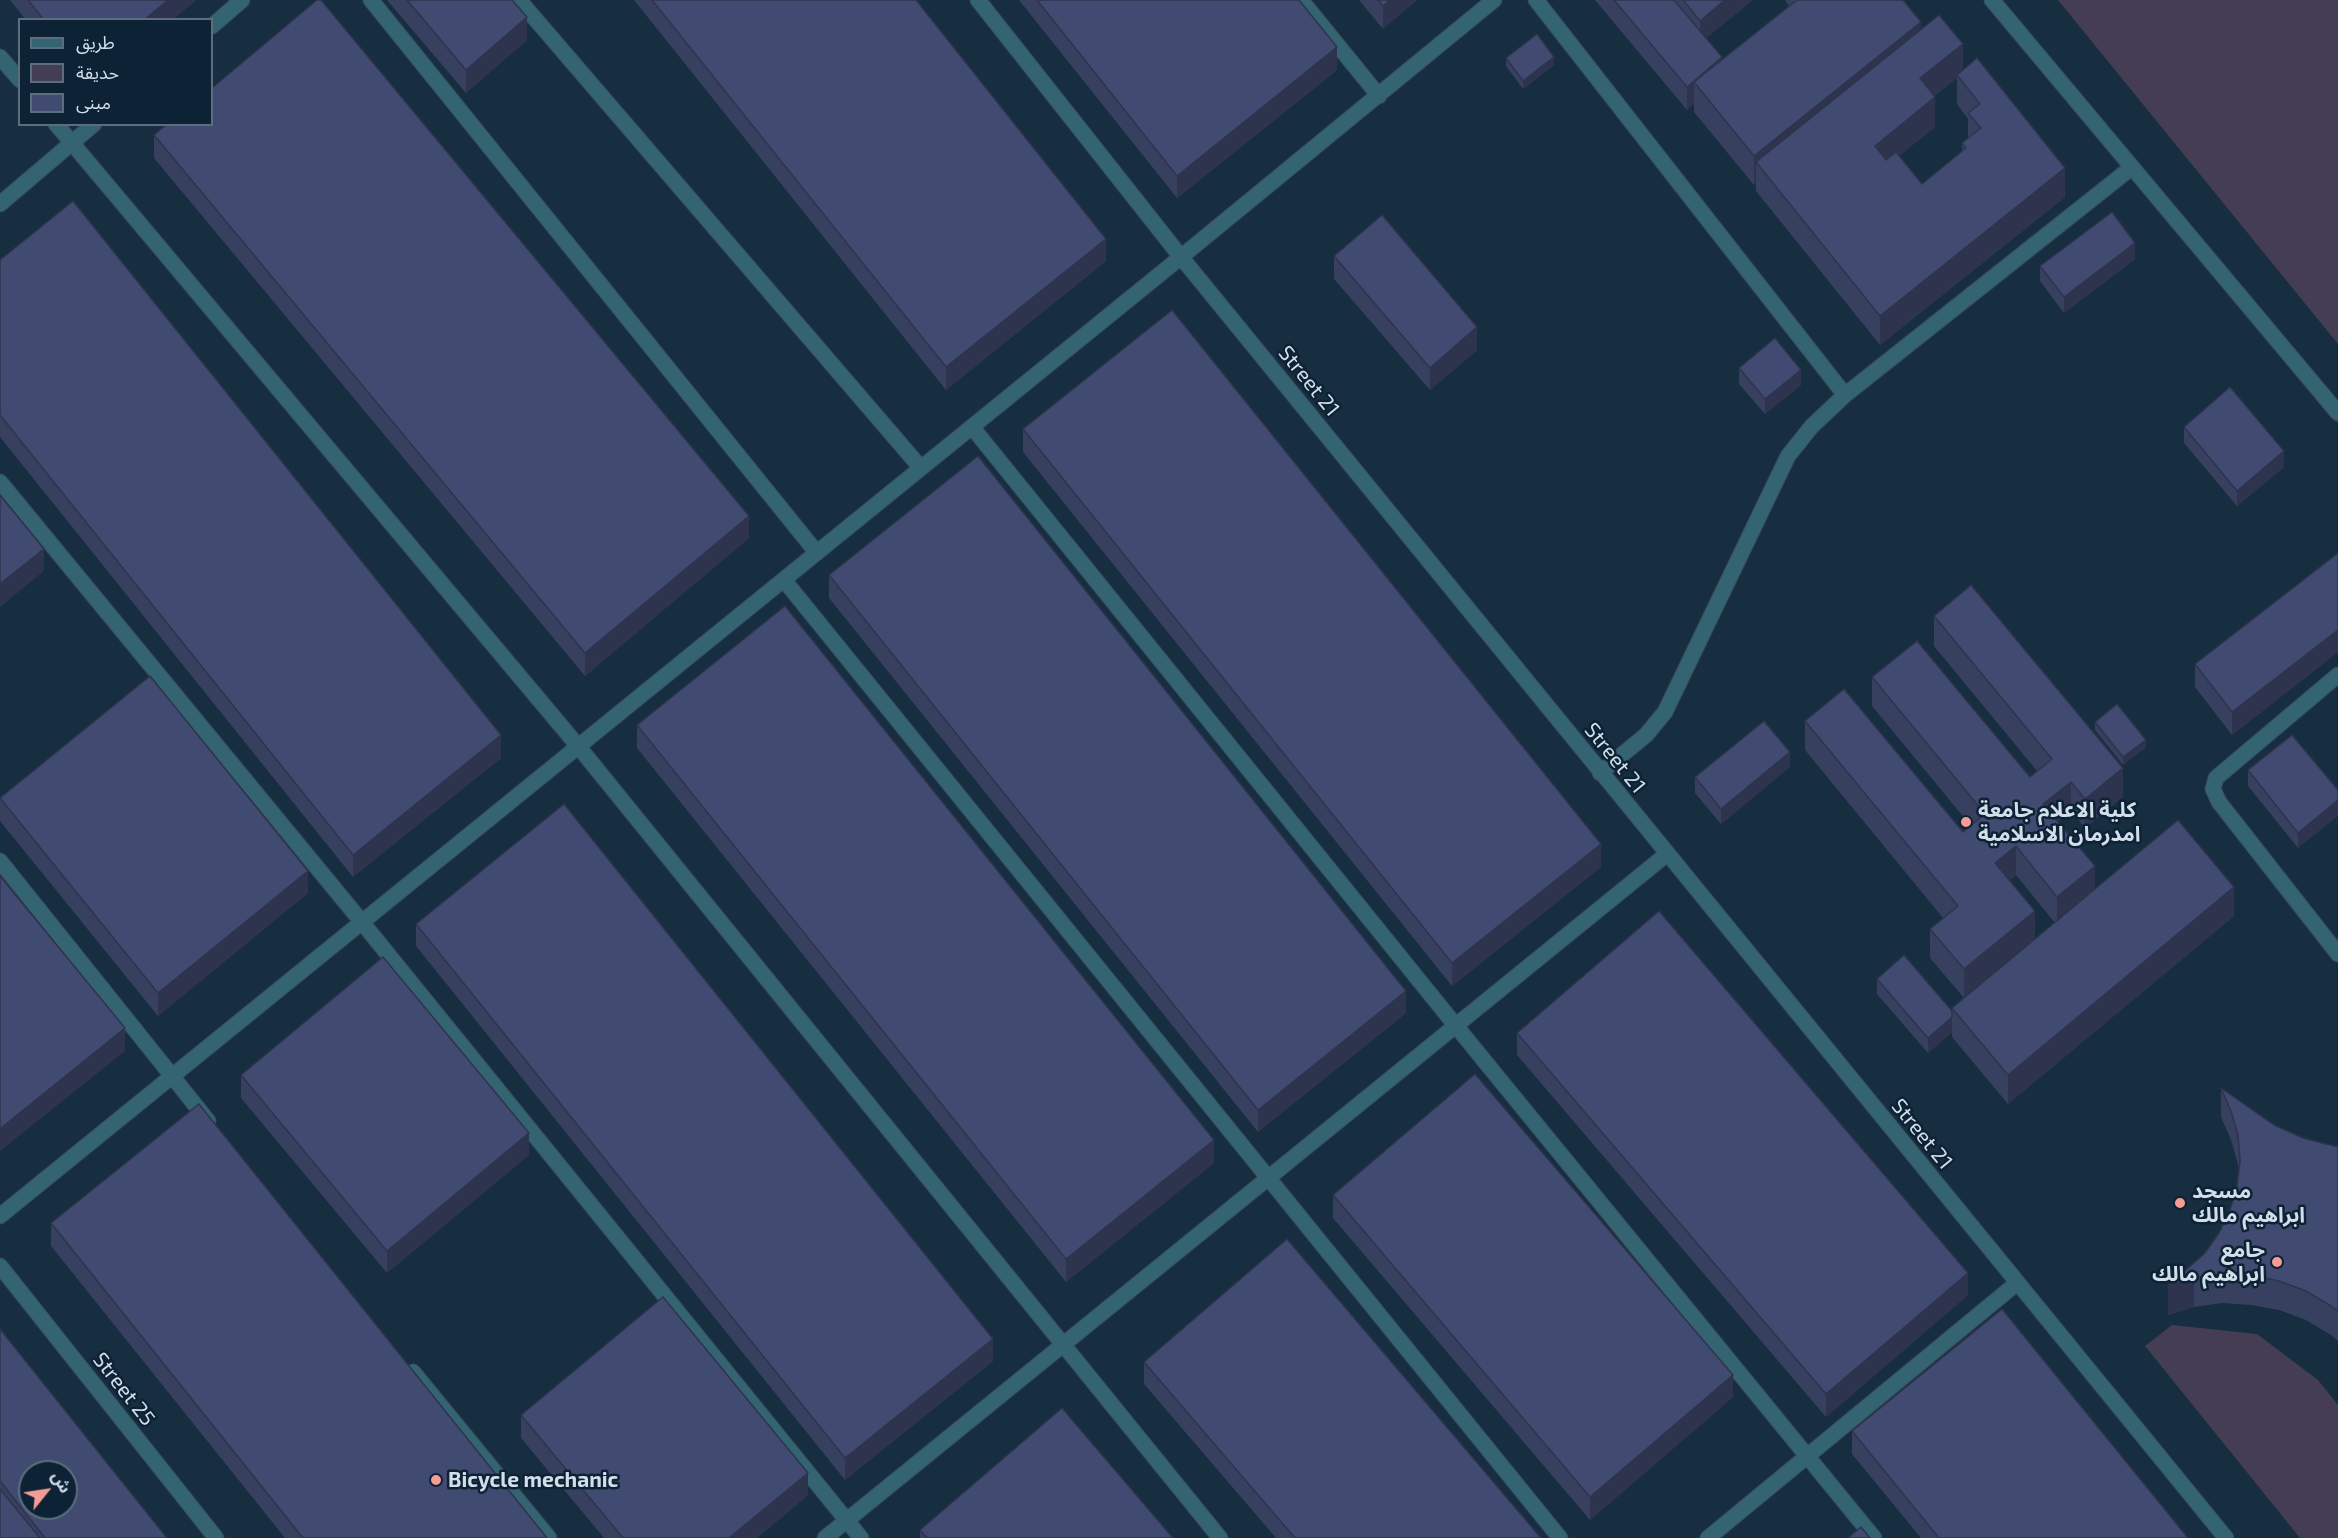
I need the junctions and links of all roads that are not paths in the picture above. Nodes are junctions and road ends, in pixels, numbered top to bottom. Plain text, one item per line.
1 (242, 0) edge
2 (370, 0) edge
3 (519, 0) edge
4 (978, 0) edge
5 (1301, 0) edge
6 (1494, 0) edge
7 (1536, 0) edge
8 (1992, 0) edge
9 (213, 25) edge
10 (0, 57) edge
11 (18, 78) edge
12 (1379, 96) junction
13 (58, 126) edge
14 (92, 126) edge
15 (71, 144) junction
16 (2131, 168) junction
17 (0, 204) edge
18 (1182, 257) junction
19 (1845, 395) junction
20 (2338, 413) edge
21 (972, 427) junction
22 (921, 468) junction
23 (0, 482) edge
24 (817, 553) junction
25 (784, 580) junction
26 (2338, 675) edge
27 (578, 747) junction
28 (1600, 773) junction
29 (1666, 854) junction
30 (0, 861) edge
31 (361, 921) junction
32 (2338, 954) edge
33 (1456, 1026) junction
34 (172, 1076) junction
35 (217, 1132) edge
36 (1269, 1178) junction
37 (0, 1216) edge
38 (0, 1266) edge
39 (2017, 1283) junction
40 (1064, 1346) junction
41 (406, 1363) edge
42 (1807, 1456) junction
43 (846, 1520) junction
44 (216, 1538) edge
45 (549, 1538) edge
46 (825, 1538) edge
47 (861, 1538) edge
48 (1220, 1538) edge
49 (1560, 1538) edge
50 (1708, 1538) edge
51 (1874, 1538) edge
52 (2226, 1538) edge

1 - 9 street
2 - 24 street
3 - 22 street
4 - 18 street, Street 21
5 - 12 street
6 - 12 street
7 - 19 street
8 - 16 street
10 - 11 street
12 - 18 street
13 - 15 street
14 - 15 street
15 - 17 street
15 - 27 street
16 - 19 street
16 - 20 street
18 - 21 street
18 - 28 street, Street 21
19 - 28 street
21 - 22 street
21 - 33 street
22 - 24 street
23 - 31 street
24 - 25 street
25 - 27 street
25 - 36 street
26 - 32 street
27 - 31 street
27 - 40 street
28 - 29 street, Street 21
29 - 33 street
29 - 39 street, Street 21
30 - 34 street
31 - 34 street
31 - 43 street
33 - 36 street
33 - 42 street
34 - 35 street
34 - 37 street
36 - 40 street
36 - 49 street
38 - 44 street, Street 25
39 - 42 street
39 - 52 street, Street 21
40 - 43 street
40 - 48 street
41 - 45 street
42 - 50 street
42 - 51 street
43 - 46 street
43 - 47 street

